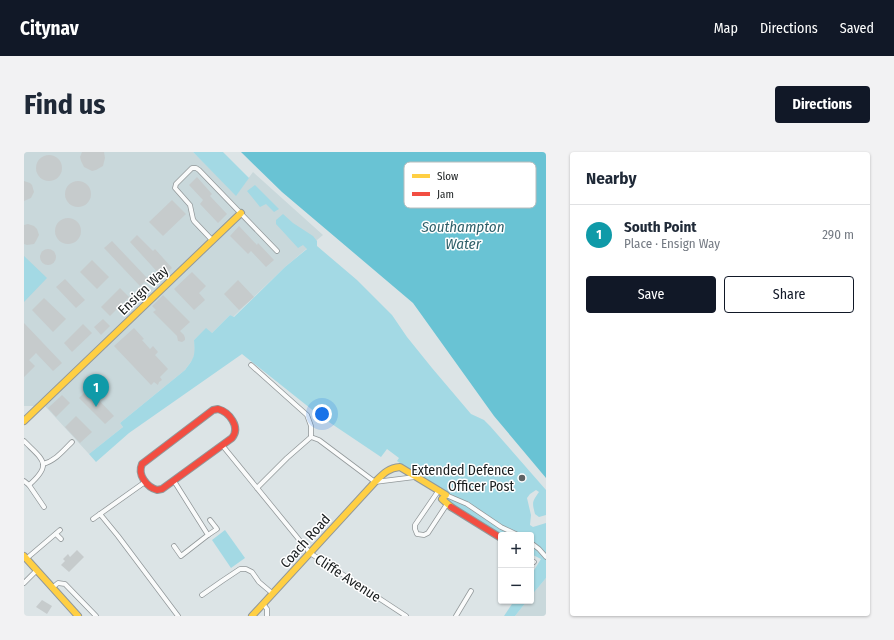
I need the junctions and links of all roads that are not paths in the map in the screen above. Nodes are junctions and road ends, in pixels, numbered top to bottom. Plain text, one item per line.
1 (241, 213) junction
2 (212, 240) junction
3 (277, 251) dead end
4 (251, 365) dead end
5 (24, 421) edge
6 (311, 437) junction
7 (24, 441) edge
8 (72, 442) dead end
9 (222, 445) junction
10 (43, 464) junction
11 (416, 476) junction
12 (24, 481) edge
13 (174, 481) junction
14 (145, 482) junction
15 (375, 482) junction
16 (29, 485) junction
17 (257, 488) junction
18 (439, 490) junction
19 (446, 495) junction
20 (447, 504) junction
21 (44, 507) dead end
22 (100, 514) junction
23 (93, 519) dead end
24 (210, 520) dead end
25 (60, 530) dead end
26 (512, 532) edge
27 (56, 534) junction
28 (208, 535) junction
29 (498, 536) edge
30 (61, 539) dead end
31 (534, 545) edge
32 (174, 546) dead end
33 (310, 553) junction
34 (25, 557) edge
35 (546, 557) edge
36 (37, 570) junction
37 (24, 583) edge
38 (52, 588) junction
39 (471, 591) dead end
40 (272, 593) junction
41 (202, 595) dead end
42 (263, 604) junction
43 (78, 616) edge
44 (96, 616) edge
45 (178, 616) edge
46 (252, 616) edge
47 (267, 616) edge
48 (406, 616) edge
49 (456, 616) edge

1 - 2 street, Ensign Way
1 - 2 street
1 - 3 street
2 - 5 street, Ensign Way
4 - 6 street
6 - 15 street
6 - 17 street
7 - 10 street
8 - 10 street
9 - 13 street
9 - 14 street
9 - 17 street, Cliffe Avenue
10 - 16 street
11 - 15 street
11 - 15 street, Coach Road
11 - 18 street
12 - 16 street
13 - 14 street
13 - 28 street
14 - 22 street
15 - 33 street, Coach Road
16 - 21 street
17 - 33 street, Cliffe Avenue
18 - 19 street
18 - 20 street
19 - 20 street
19 - 26 street
20 - 29 street
22 - 23 street
22 - 45 street
24 - 28 street
25 - 27 street
27 - 30 street
27 - 34 street
28 - 32 street
31 - 35 street
33 - 40 street, Coach Road
33 - 48 street, Cliffe Avenue
34 - 36 street
36 - 37 street
36 - 38 street
38 - 43 street
38 - 44 street
39 - 49 street
40 - 41 street
40 - 42 street, Coach Road
42 - 46 street, Coach Road
42 - 47 street

